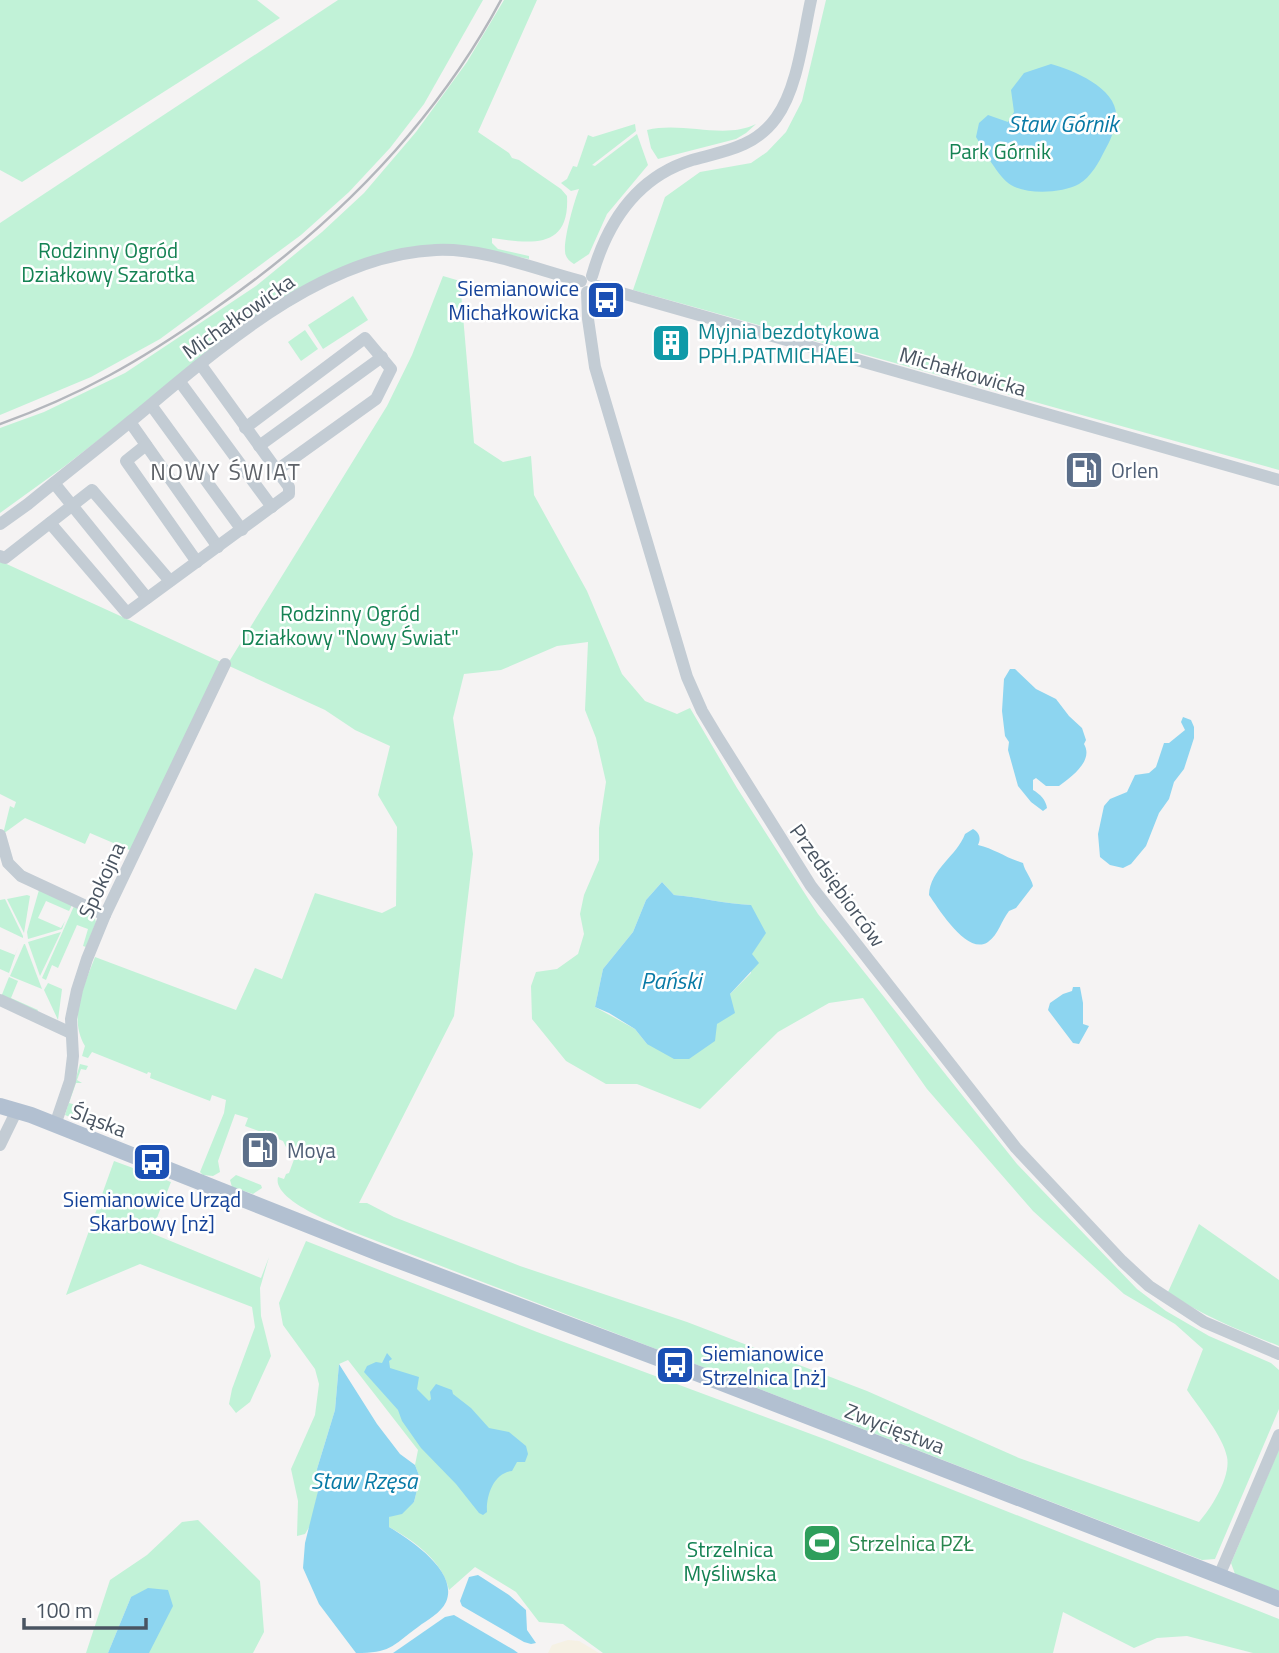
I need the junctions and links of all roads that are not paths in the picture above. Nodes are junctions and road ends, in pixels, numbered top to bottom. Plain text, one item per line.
1 (811, 0) edge
2 (589, 284) junction
3 (382, 357) junction
4 (201, 365) junction
5 (180, 382) junction
6 (151, 405) junction
7 (130, 422) junction
8 (245, 428) junction
9 (146, 445) junction
10 (259, 446) junction
11 (277, 470) junction
12 (1279, 480) edge
13 (54, 483) junction
14 (72, 506) junction
15 (272, 507) junction
16 (50, 523) junction
17 (0, 524) edge
18 (242, 530) junction
19 (218, 547) junction
20 (0, 555) edge
21 (197, 562) junction
22 (170, 581) junction
23 (147, 598) junction
24 (225, 664) dead end
25 (0, 835) edge
26 (106, 915) junction
27 (0, 1000) edge
28 (71, 1033) junction
29 (0, 1106) edge
30 (17, 1110) junction
31 (55, 1125) junction
32 (0, 1145) edge
33 (300, 1222) joint
34 (1279, 1354) edge
35 (1279, 1435) edge
36 (1219, 1576) junction
37 (1279, 1599) edge

1 - 2 street
2 - 4 street, Michałkowicka
2 - 12 street, Michałkowicka
2 - 34 street, Przedsiębiorców
3 - 8 street
3 - 10 street
3 - 11 street
4 - 5 street, Michałkowicka
4 - 8 street
5 - 6 street, Michałkowicka
5 - 15 street
6 - 7 street, Michałkowicka
6 - 18 street
7 - 9 street
7 - 13 street, Michałkowicka
8 - 10 street
9 - 19 street
9 - 21 street
10 - 11 street
11 - 15 street
13 - 14 street
13 - 17 street, Michałkowicka
14 - 16 street
14 - 22 street
14 - 23 street
15 - 18 street
16 - 20 street
16 - 23 street
18 - 19 street
19 - 21 street
21 - 22 street
22 - 23 street
24 - 26 street, Spokojna
25 - 26 street
26 - 28 street, Spokojna
27 - 28 street
28 - 31 street, Spokojna
29 - 30 main road, Śląska
30 - 31 main road, Śląska
30 - 32 street
31 - 33 main road, Śląska
33 - 36 main road, Zwycięstwa
35 - 36 street
36 - 37 main road, Zwycięstwa

